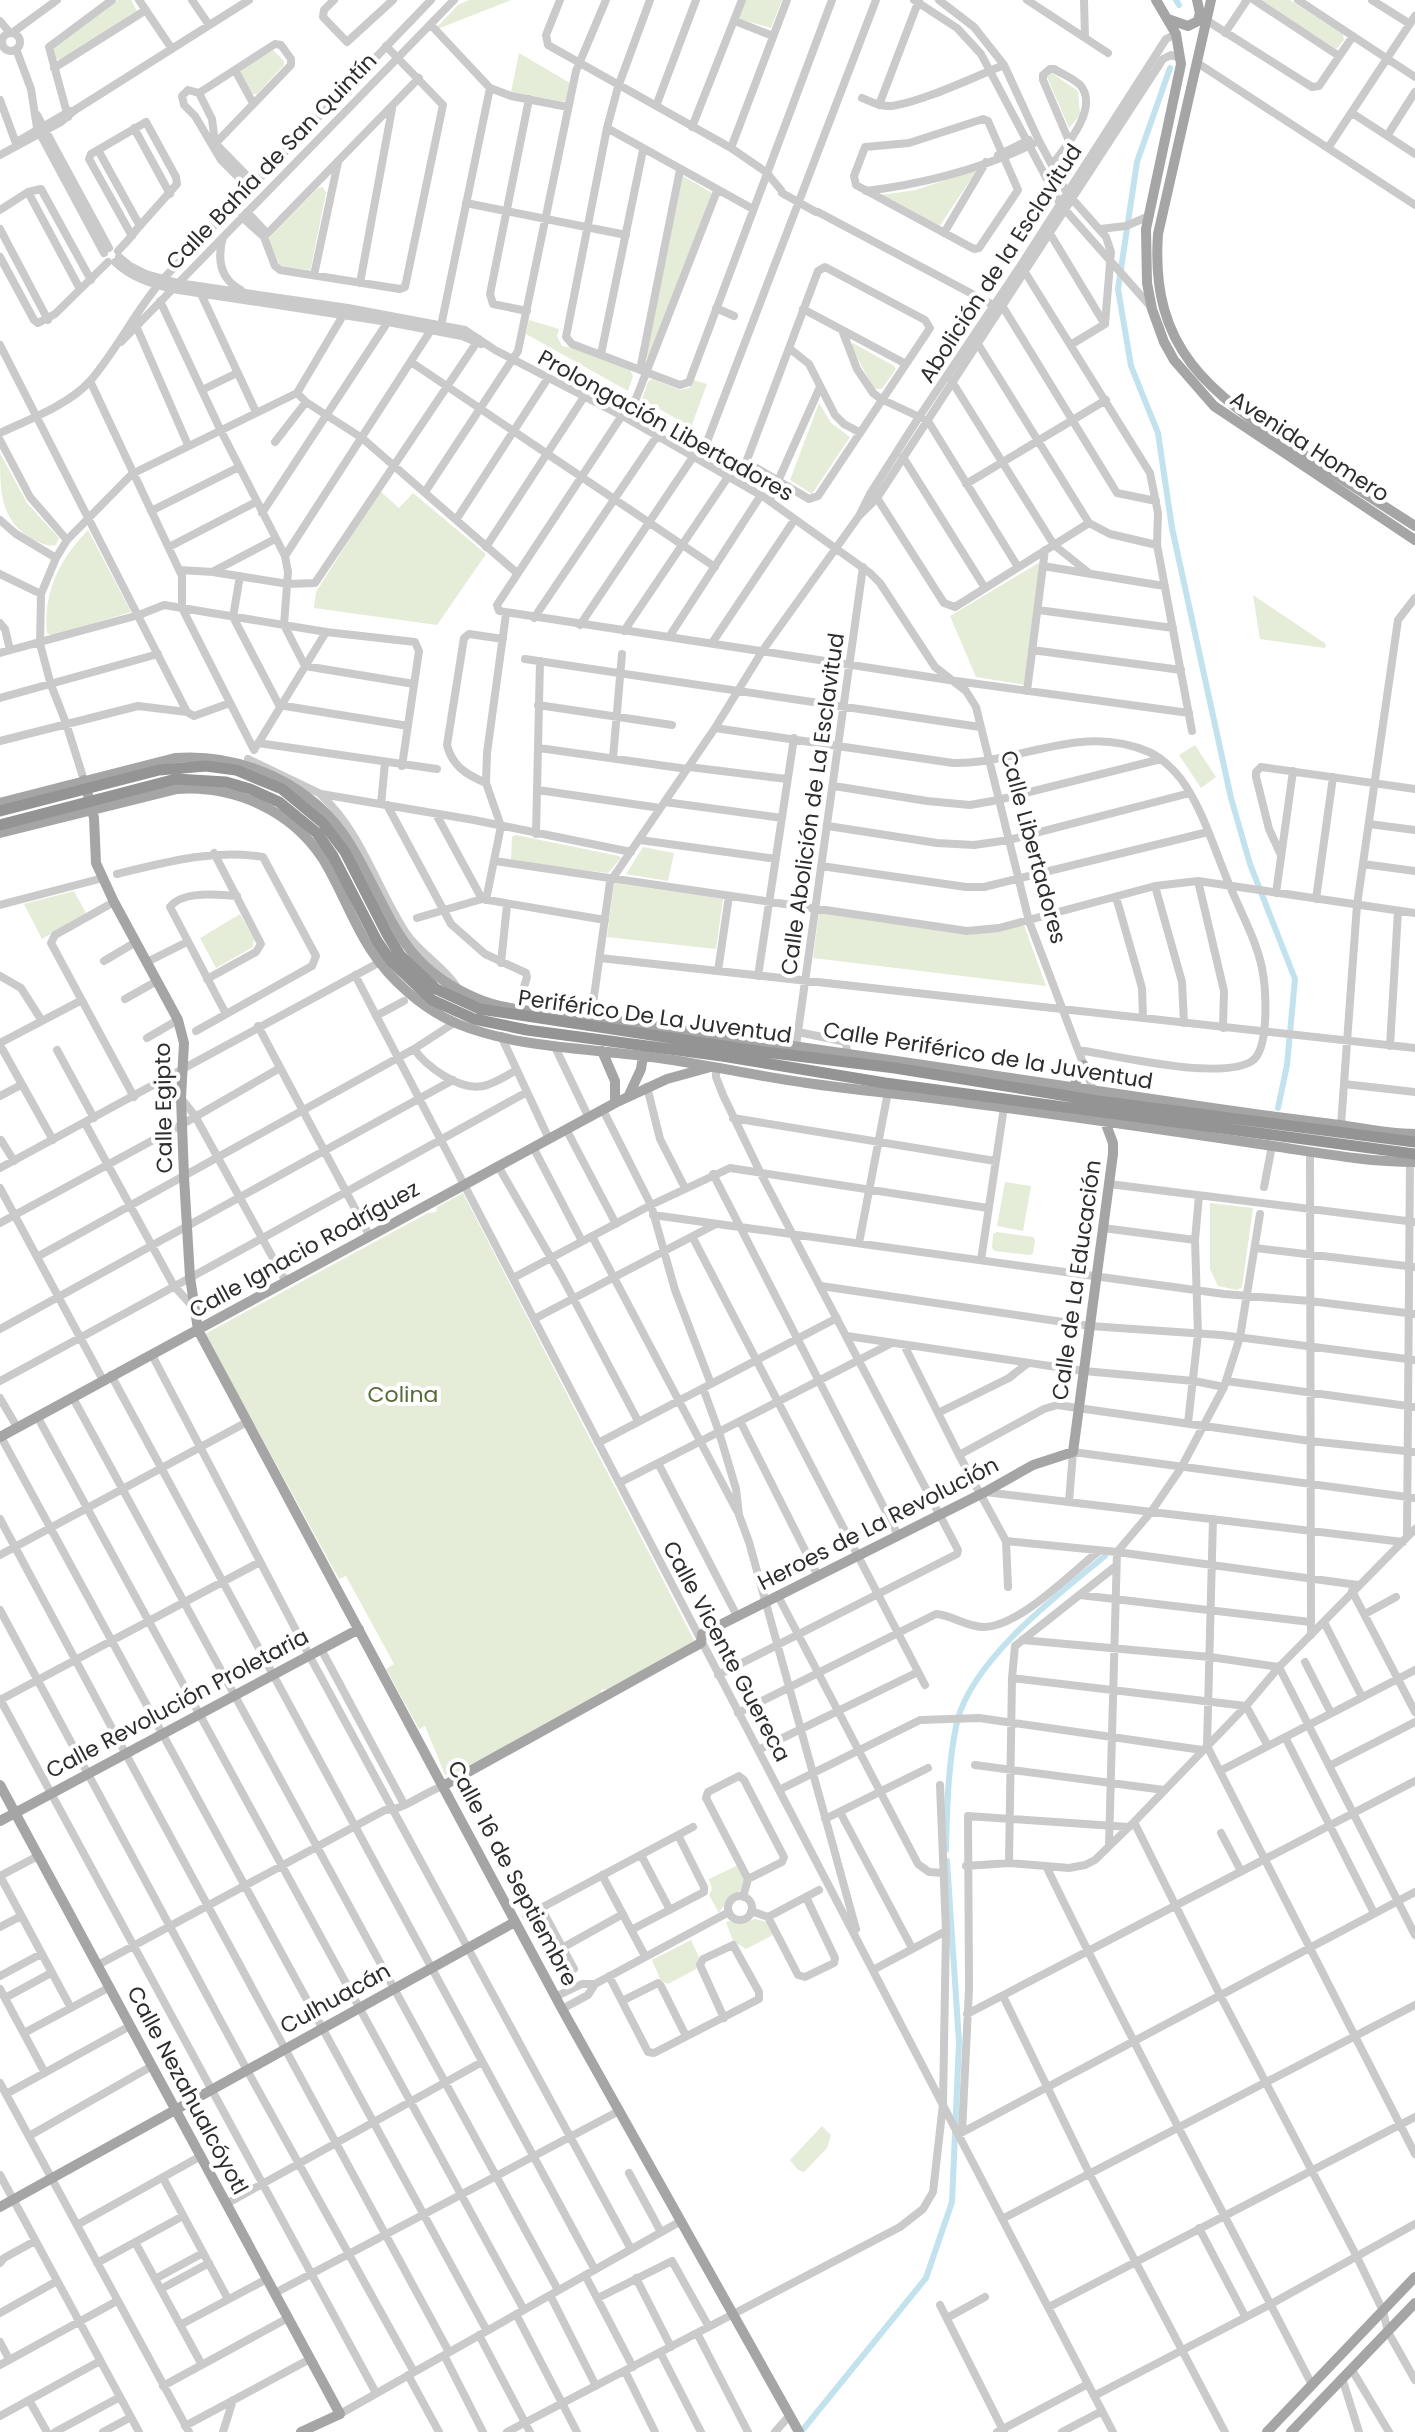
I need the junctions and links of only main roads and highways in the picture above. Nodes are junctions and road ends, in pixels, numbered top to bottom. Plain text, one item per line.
1 (1156, 0) edge
2 (1197, 0) edge
3 (1211, 0) edge
4 (1168, 19) junction
5 (1202, 27) junction
6 (1176, 34) junction
7 (1415, 526) edge
8 (1415, 540) edge
9 (115, 772) junction
10 (84, 780) junction
11 (65, 785) junction
12 (121, 802) junction
13 (0, 803) edge
14 (92, 810) junction
15 (0, 811) edge
16 (72, 815) junction
17 (0, 825) edge
18 (0, 833) edge
19 (339, 854) junction
20 (647, 1028) junction
21 (602, 1051) junction
22 (644, 1054) junction
23 (851, 1055) junction
24 (1084, 1065) road end
25 (715, 1067) junction
26 (895, 1068) junction
27 (886, 1088) junction
28 (1075, 1089) junction
29 (1094, 1092) junction
30 (628, 1096) junction
31 (920, 1096) joint
32 (1124, 1096) junction
33 (615, 1103) junction
34 (1004, 1104) junction
35 (1073, 1118) junction
36 (1105, 1122) junction
37 (1124, 1125) junction
38 (1238, 1126) junction
39 (1358, 1128) junction
40 (1415, 1134) edge
41 (1387, 1140) junction
42 (1415, 1142) edge
43 (1113, 1143) junction
44 (1412, 1158) edge
45 (198, 1330) junction
46 (0, 1437) edge
47 (1074, 1448) joint
48 (359, 1629) junction
49 (0, 1785) edge
50 (443, 1786) junction
51 (15, 1813) junction
52 (0, 1821) edge
53 (515, 1922) junction
54 (175, 2110) junction
55 (0, 2207) edge
56 (1415, 2277) edge
57 (1415, 2303) edge
58 (795, 2423) edge
59 (309, 2430) edge
60 (1267, 2432) edge
61 (1291, 2432) edge

1 - 4 main road, Avenida Homero
2 - 5 main road
3 - 5 main road, Avenida Homero
4 - 5 main road
4 - 6 main road, Avenida Homero
5 - 6 main road
5 - 7 main road, Avenida Homero
6 - 8 main road, Avenida Homero
9 - 10 main road, Calle Periférico de la Juventud
9 - 12 main road
9 - 20 main road, Calle Periférico de la Juventud
10 - 11 main road, Calle Periférico de la Juventud
10 - 14 main road
11 - 13 main road, Calle Periférico de la Juventud
11 - 16 main road
12 - 14 main road
12 - 21 main road
14 - 16 main road
14 - 45 main road, Calle Egipto
15 - 19 highway, Periférico De La Juventud
16 - 18 main road
17 - 19 highway, Periférico De La Juventud
19 - 26 highway, Periférico De La Juventud
19 - 27 highway, Periférico De La Juventud
20 - 22 main road
20 - 23 main road, Calle Periférico de la Juventud
21 - 22 main road
21 - 33 main road
22 - 25 main road
22 - 30 main road
23 - 26 highway
23 - 28 main road, Calle Periférico de la Juventud
24 - 28 main road
25 - 27 main road
25 - 30 main road, Calle Ignacio Rodríguez
26 - 38 highway, Periférico De La Juventud
27 - 31 highway
27 - 34 highway, Periférico De La Juventud
28 - 29 main road, Calle Periférico de la Juventud
28 - 35 main road
29 - 32 main road, Calle Periférico de la Juventud
29 - 36 main road, Calle Libertadores
30 - 33 main road, Calle Ignacio Rodríguez
31 - 34 main road
32 - 37 main road
32 - 39 main road, Calle Periférico de la Juventud
33 - 45 main road, Calle Ignacio Rodríguez
34 - 35 main road
34 - 38 highway, Periférico De La Juventud
35 - 36 main road
36 - 37 main road
36 - 43 main road, Calle de La Educación
37 - 43 main road
37 - 44 main road
38 - 41 highway, Periférico De La Juventud
38 - 44 highway, Periférico De La Juventud
39 - 40 main road, Calle Periférico de la Juventud
39 - 41 highway
41 - 42 highway, Periférico De La Juventud
43 - 47 main road, Calle de La Educación
45 - 46 main road, Calle Ignacio Rodríguez
45 - 48 main road, Calle 16 de Septiembre
47 - 50 main road, Heroes de La Revolución
48 - 50 main road, Calle 16 de Septiembre
48 - 51 main road, Calle Revolución Proletaria
49 - 51 main road, Calle Nezahualcóyotl
50 - 53 main road, Calle 16 de Septiembre
51 - 52 main road, Calle Revolución Proletaria
51 - 54 main road, Calle Nezahualcóyotl
53 - 54 main road, Culhuacán
53 - 58 main road, Calle 16 de Septiembre
54 - 55 main road, Culhuacán
54 - 59 main road, Calle Nezahualcóyotl
56 - 60 main road
57 - 61 main road

